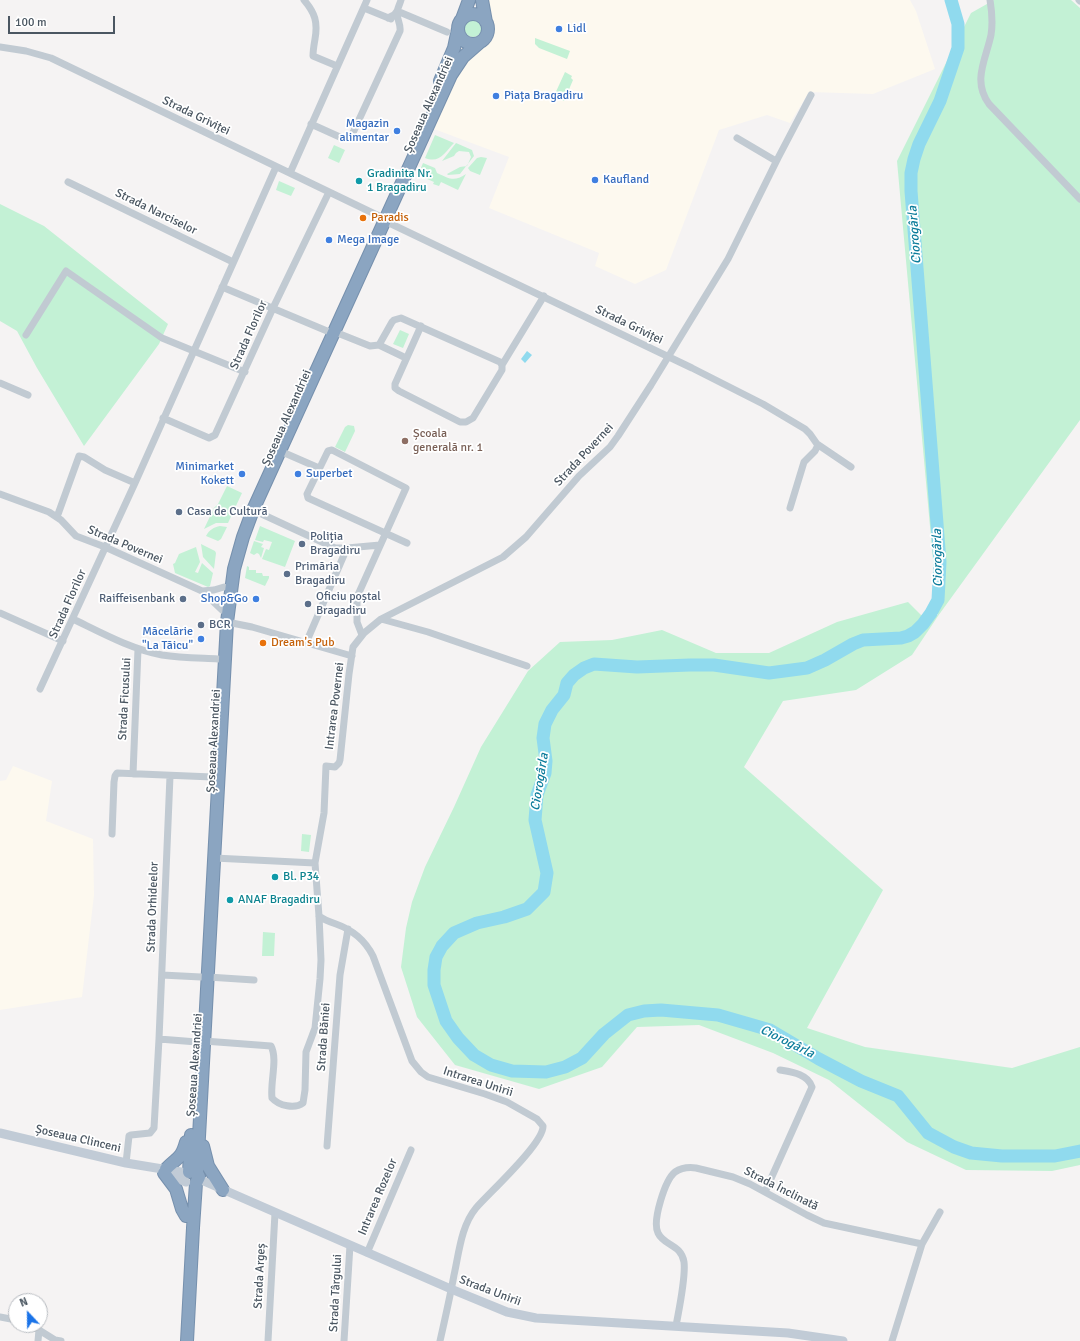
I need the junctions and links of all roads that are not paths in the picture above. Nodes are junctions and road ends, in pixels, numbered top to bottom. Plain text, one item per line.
1 (304, 0) edge
2 (367, 0) edge
3 (401, 0) edge
4 (469, 0) edge
5 (482, 0) edge
6 (990, 0) edge
7 (364, 8) junction
8 (397, 11) junction
9 (388, 18) junction
10 (400, 22) junction
11 (486, 22) junction
12 (456, 27) junction
13 (479, 43) junction
14 (0, 47) edge
15 (337, 66) junction
16 (811, 95) dead end
17 (311, 124) junction
18 (737, 138) dead end
19 (776, 161) junction
20 (276, 167) junction
21 (290, 173) junction
22 (68, 182) dead end
23 (328, 192) junction
24 (1080, 199) edge
25 (382, 218) junction
26 (233, 262) junction
27 (222, 288) junction
28 (544, 296) junction
29 (273, 308) junction
30 (421, 326) junction
31 (331, 332) junction
32 (26, 335) dead end
33 (379, 346) junction
34 (193, 351) junction
35 (668, 356) junction
36 (406, 358) junction
37 (502, 365) junction
38 (245, 372) junction
39 (0, 383) edge
40 (28, 395) dead end
41 (163, 418) junction
42 (818, 445) junction
43 (280, 451) junction
44 (851, 467) dead end
45 (319, 468) junction
46 (135, 483) junction
47 (0, 494) edge
48 (790, 508) dead end
49 (253, 510) junction
50 (57, 517) junction
51 (385, 533) junction
52 (407, 543) dead end
53 (380, 545) junction
54 (106, 547) junction
55 (347, 548) junction
56 (224, 587) junction
57 (202, 591) junction
58 (222, 610) junction
59 (0, 613) edge
60 (73, 619) junction
61 (381, 619) junction
62 (228, 622) junction
63 (362, 635) junction
64 (63, 641) junction
65 (306, 643) junction
66 (353, 647) joint
67 (138, 648) junction
68 (218, 659) junction
69 (351, 659) junction
70 (526, 666) dead end
71 (40, 689) dead end
72 (133, 774) junction
73 (170, 776) junction
74 (212, 777) junction
75 (112, 834) dead end
76 (214, 858) junction
77 (315, 863) junction
78 (319, 916) junction
79 (348, 929) junction
80 (162, 975) junction
81 (204, 977) junction
82 (254, 980) dead end
83 (159, 1039) junction
84 (200, 1041) junction
85 (780, 1070) dead end
86 (195, 1131) junction
87 (0, 1133) edge
88 (327, 1146) dead end
89 (411, 1150) dead end
90 (126, 1162) junction
91 (165, 1171) junction
92 (192, 1178) junction
93 (223, 1190) junction
94 (765, 1192) junction
95 (940, 1212) dead end
96 (275, 1213) junction
97 (186, 1216) junction
98 (922, 1244) junction
99 (350, 1245) junction
100 (367, 1253) junction
101 (451, 1290) junction
102 (676, 1326) junction
103 (44, 1333) edge
104 (818, 1339) edge
105 (61, 1341) edge
106 (180, 1341) edge
107 (187, 1341) edge
108 (268, 1341) edge
109 (344, 1341) edge
110 (440, 1341) edge
111 (843, 1341) edge
112 (892, 1341) edge

1 - 15 street
2 - 7 street
3 - 8 street
4 - 12 highway, Șoseaua Alexandriei
5 - 11 highway, Șoseaua Alexandriei
6 - 24 street
7 - 9 street
7 - 15 street
8 - 9 street
8 - 10 street
8 - 12 street
9 - 10 street
10 - 17 street
11 - 12 highway
11 - 13 highway, Șoseaua Alexandriei
12 - 13 highway
12 - 25 highway, Șoseaua Alexandriei
13 - 25 highway, Șoseaua Alexandriei
14 - 20 street, Strada Griviței
15 - 17 street
16 - 19 street, Strada Povernei
17 - 21 street
18 - 19 street
19 - 35 street, Strada Povernei
20 - 21 street, Strada Griviței
20 - 26 street, Strada Florilor
21 - 23 street, Strada Griviței
22 - 26 street, Strada Narciselor
23 - 25 street, Strada Griviței
23 - 29 street, Strada Florilor
25 - 28 street, Strada Griviței
25 - 31 highway, Șoseaua Alexandriei
26 - 27 street, Strada Florilor
27 - 29 street
27 - 34 street, Strada Florilor
28 - 35 street, Strada Griviței
28 - 37 street
29 - 31 street
29 - 38 street, Strada Florilor
30 - 33 street
30 - 36 street
30 - 37 street
31 - 33 street
31 - 43 highway, Șoseaua Alexandriei
31 - 56 highway, Șoseaua Alexandriei
32 - 34 street
33 - 36 street
34 - 38 street
34 - 41 street, Strada Florilor
35 - 42 street, Strada Griviței
35 - 61 street, Strada Povernei
36 - 37 street
38 - 41 street, Strada Florilor
39 - 40 street
41 - 46 street, Strada Florilor
42 - 44 street, Strada Griviței
42 - 48 street
43 - 45 street, Șoseaua Alexandriei
43 - 49 highway, Șoseaua Alexandriei
45 - 51 street
45 - 51 street
46 - 50 street
46 - 54 street, Strada Florilor
47 - 50 street, Strada Povernei
49 - 55 street
49 - 62 highway, Șoseaua Alexandriei
50 - 54 street, Strada Povernei
51 - 52 street
51 - 53 street
53 - 55 street
53 - 63 street
54 - 57 street, Strada Povernei
54 - 60 street, Strada Florilor
55 - 65 street
56 - 57 street
56 - 58 highway, Șoseaua Alexandriei
57 - 58 street, Strada Povernei
58 - 68 highway, Șoseaua Alexandriei
59 - 64 street
60 - 64 street, Strada Florilor
60 - 67 street, Strada Ficusului
61 - 63 street, Strada Povernei
61 - 70 street
62 - 65 street
62 - 76 highway, Șoseaua Alexandriei
63 - 66 street, Strada Povernei
64 - 71 street, Strada Florilor
65 - 69 street
66 - 69 street, Intrarea Povernei
67 - 68 street
67 - 72 street, Strada Ficusului
68 - 74 highway, Șoseaua Alexandriei
69 - 77 street, Intrarea Povernei
72 - 73 street
72 - 75 street
73 - 74 street
73 - 80 street, Strada Orhideelor
74 - 81 highway, Șoseaua Alexandriei
76 - 77 street
76 - 81 highway, Șoseaua Alexandriei
77 - 78 street, Intrarea Povernei
78 - 79 street
78 - 84 street, Intrarea Povernei
79 - 88 street, Strada Băniei
79 - 101 street, Intrarea Unirii
80 - 81 street
80 - 83 street, Strada Orhideelor
81 - 82 street
81 - 84 highway, Șoseaua Alexandriei
83 - 84 street
83 - 90 street, Strada Orhideelor
84 - 86 highway, Șoseaua Alexandriei
85 - 94 street
86 - 91 highway
86 - 92 highway, Șoseaua Alexandriei
86 - 93 highway
87 - 90 main road, Șoseaua Clinceni
89 - 100 street, Intrarea Rozelor
90 - 91 main road, Șoseaua Clinceni
91 - 92 main road, Șoseaua Clinceni
91 - 97 highway
92 - 93 main road, Strada Unirii
92 - 97 highway, Șoseaua Alexandriei
92 - 107 highway, Șoseaua Alexandriei
93 - 96 main road, Strada Unirii
94 - 98 street, Strada Înclinată
94 - 102 street, Strada Înclinată
95 - 98 street
96 - 99 main road, Strada Unirii
96 - 108 street, Strada Argeș
97 - 106 highway, Șoseaua Alexandriei
98 - 112 street
99 - 100 main road, Strada Unirii
99 - 109 street, Strada Târgului
100 - 101 main road, Strada Unirii
101 - 102 main road, Strada Unirii
101 - 110 street
102 - 104 main road, Strada Unirii
103 - 105 street
104 - 111 main road, Strada Unirii

